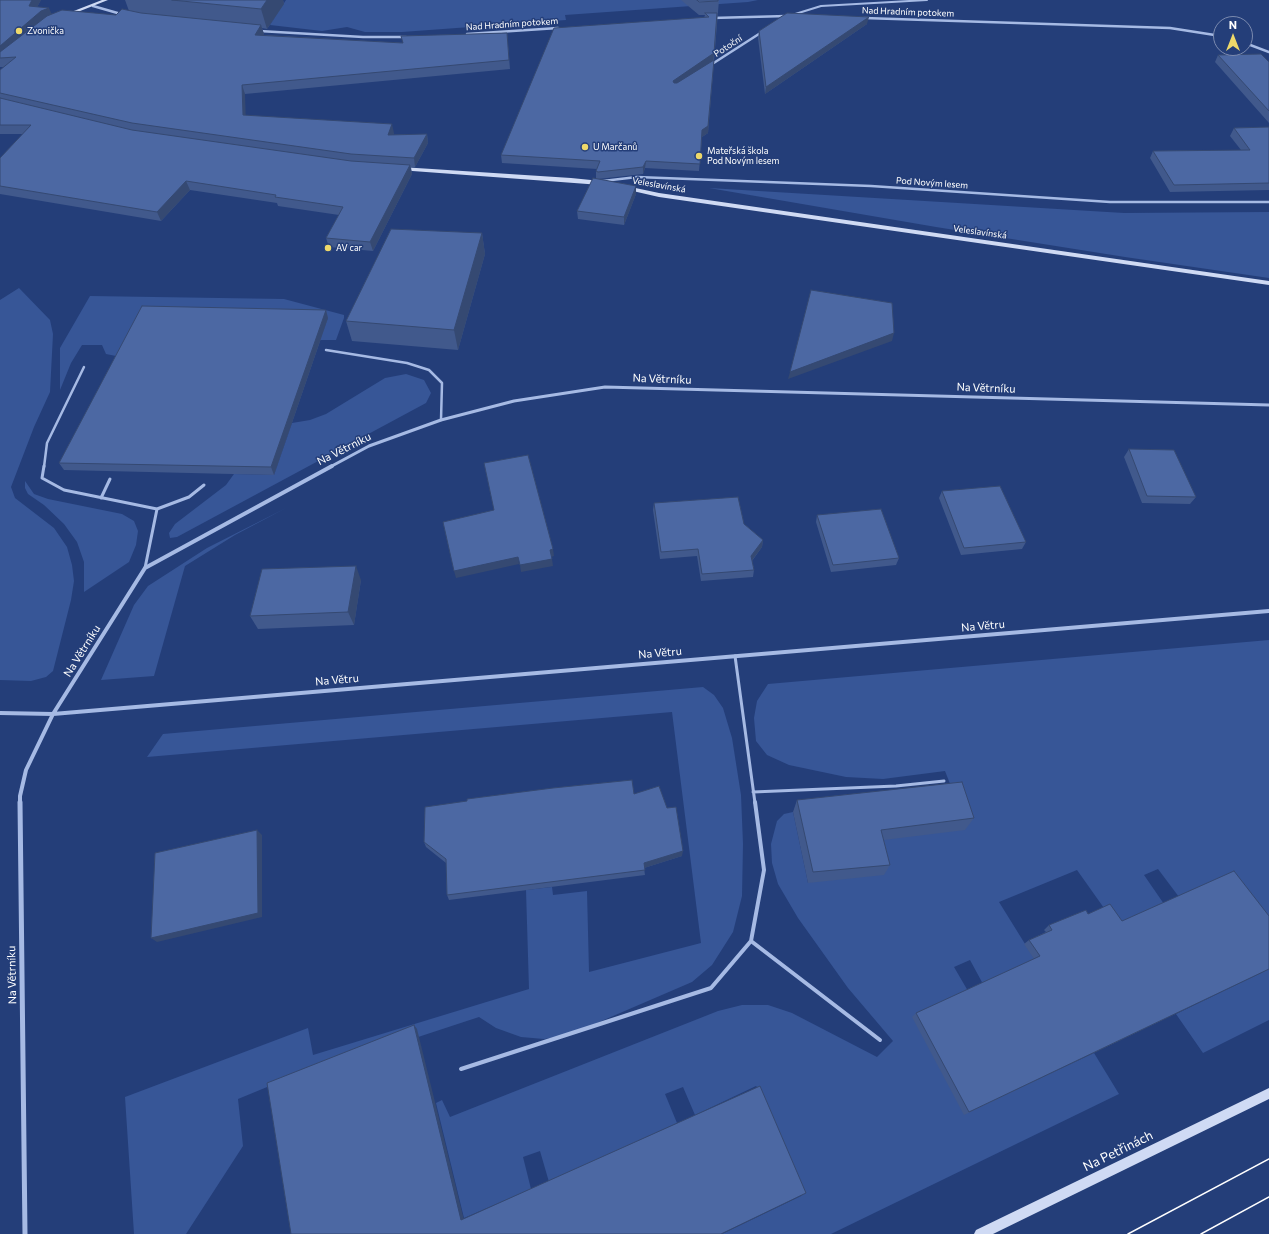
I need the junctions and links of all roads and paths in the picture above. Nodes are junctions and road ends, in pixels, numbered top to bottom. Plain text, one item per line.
1 (106, 0) edge
2 (874, 0) edge
3 (927, 0) edge
4 (872, 3) junction
5 (93, 6) junction
6 (122, 14) edge
7 (62, 16) edge
8 (788, 16) junction
9 (804, 16) edge
10 (706, 18) edge
11 (860, 18) edge
12 (781, 20) edge
13 (563, 28) edge
14 (768, 28) edge
15 (258, 31) edge
16 (460, 35) edge
17 (1213, 35) edge
18 (413, 38) edge
19 (1253, 45) edge
20 (1269, 52) edge
21 (708, 67) edge
22 (393, 169) edge
23 (595, 182) junction
24 (1269, 202) edge
25 (1269, 283) edge
26 (326, 350) dead end
27 (84, 367) dead end
28 (1269, 405) edge
29 (441, 420) junction
30 (110, 479) dead end
31 (204, 484) dead end
32 (101, 498) junction
33 (157, 509) junction
34 (145, 568) junction
35 (1269, 611) edge
36 (735, 656) junction
37 (0, 713) edge
38 (53, 714) junction
39 (944, 780) dead end
40 (753, 792) junction
41 (751, 941) junction
42 (880, 1040) dead end
43 (461, 1070) dead end
44 (1269, 1093) edge
45 (25, 1234) edge
46 (980, 1234) edge

1 - 5 street
2 - 4 lane
3 - 4 lane
4 - 8 lane
5 - 6 street
5 - 7 street
8 - 9 street
8 - 10 street
8 - 12 street
11 - 17 street, Nad Hradním potokem
13 - 16 street, Nad Hradním potokem
14 - 21 street, Potoční
15 - 18 street
19 - 20 street
22 - 23 street, Veleslavínská
23 - 24 street, Pod Novým lesem
23 - 25 street, Veleslavínská
26 - 29 lane
27 - 32 lane
28 - 29 street, Na Větrníku
29 - 34 street, Na Větrníku
30 - 32 lane
31 - 33 lane
32 - 33 lane
33 - 34 lane
34 - 38 street, Na Větrníku
35 - 36 street, Na Větru
36 - 38 street, Na Větru
36 - 40 lane
37 - 38 street, Na Větru
38 - 45 street, Na Větrníku
39 - 40 lane
40 - 41 lane
41 - 42 lane
41 - 43 lane
44 - 46 street, Na Petřinách

